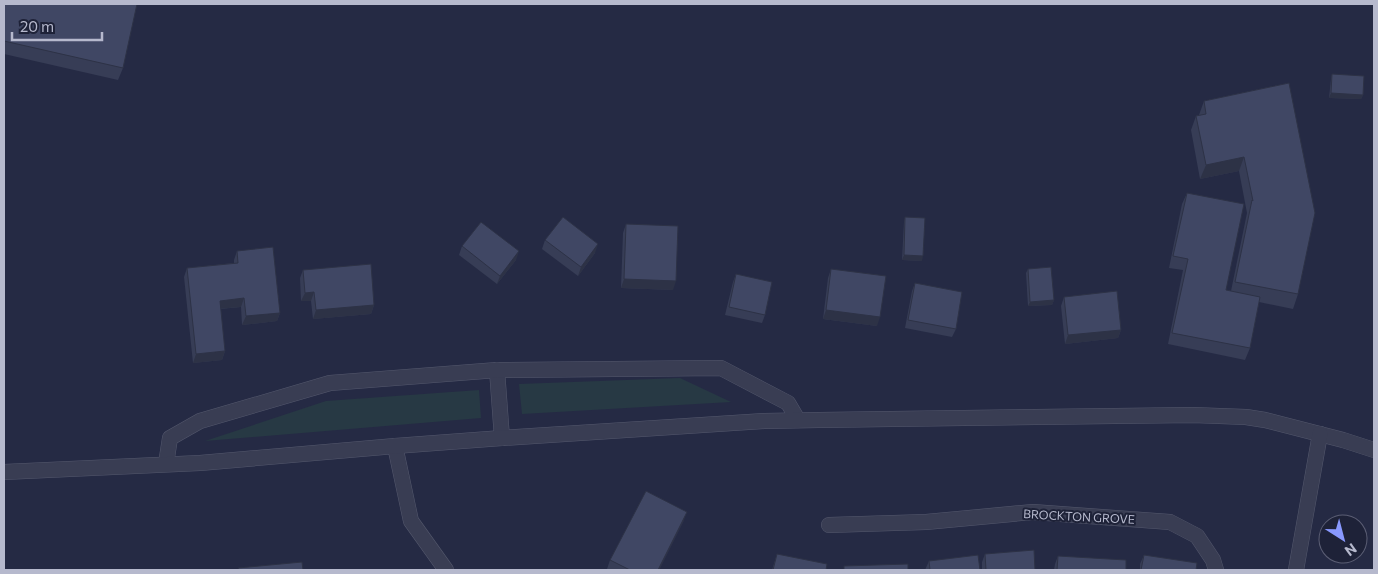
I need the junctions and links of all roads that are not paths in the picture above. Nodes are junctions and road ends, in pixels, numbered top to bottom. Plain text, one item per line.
1 (497, 370) junction
2 (798, 420) junction
3 (1320, 434) junction
4 (502, 438) junction
5 (396, 446) junction
6 (1374, 450) edge
7 (166, 464) junction
8 (4, 472) edge
9 (829, 526) dead end
10 (446, 570) edge
11 (1216, 570) edge
12 (1296, 570) edge

1 - 2 street
1 - 4 street
1 - 7 street
2 - 3 street
2 - 4 street
3 - 6 street
3 - 12 street
4 - 5 street
5 - 7 street
5 - 10 street
7 - 8 street
9 - 11 street, BROCKTON GROVE

